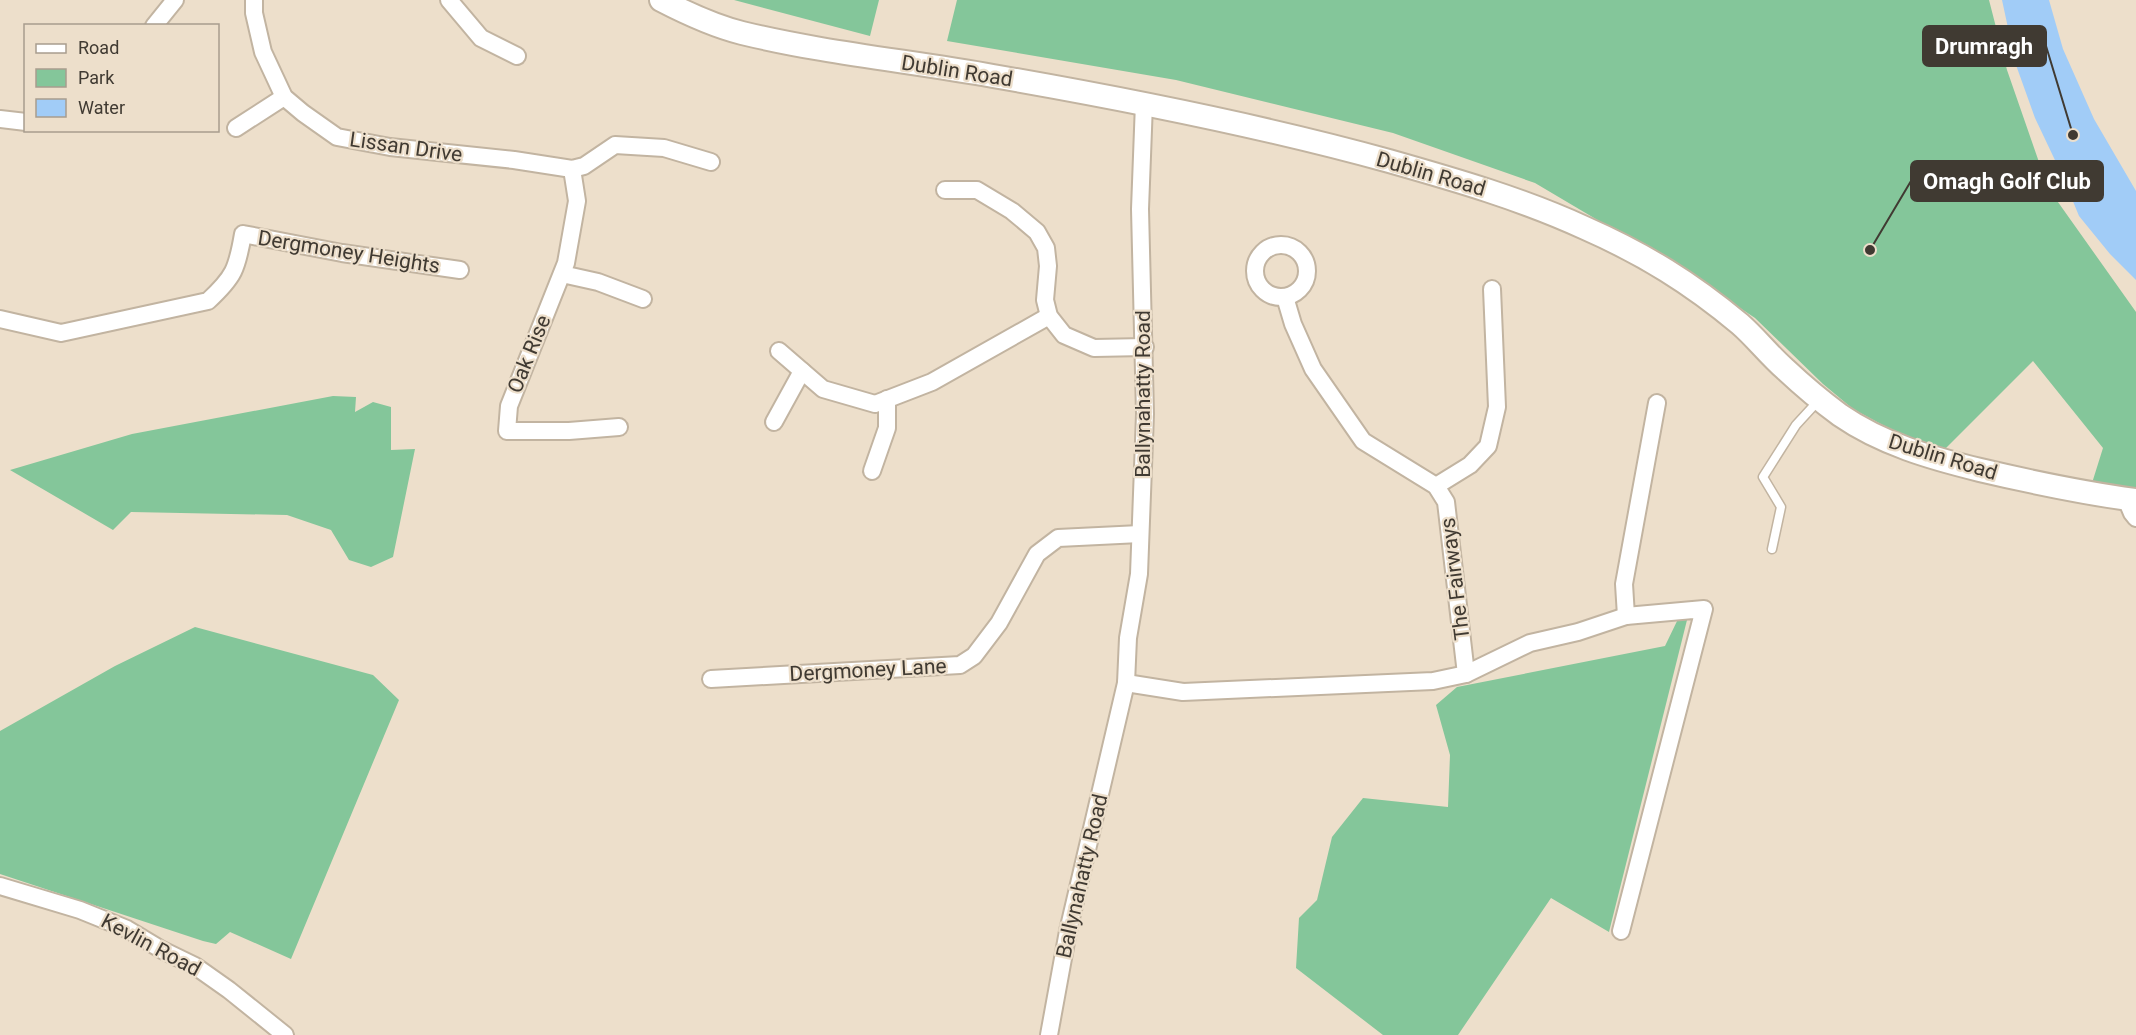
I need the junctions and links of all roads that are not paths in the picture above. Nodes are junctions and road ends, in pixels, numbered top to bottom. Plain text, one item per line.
1 (175, 0) edge
2 (254, 0) edge
3 (449, 0) edge
4 (661, 0) edge
5 (156, 24) edge
6 (517, 56) dead end
7 (284, 97) junction
8 (1144, 103) junction
9 (0, 119) edge
10 (24, 122) edge
11 (236, 128) dead end
12 (711, 162) dead end
13 (572, 169) junction
14 (945, 190) dead end
15 (460, 270) dead end
16 (562, 274) junction
17 (1492, 289) dead end
18 (1285, 297) dead end
19 (643, 299) dead end
20 (1049, 316) junction
21 (0, 319) edge
22 (1145, 347) junction
23 (779, 351) dead end
24 (802, 371) junction
25 (887, 399) junction
26 (1820, 399) junction
27 (1656, 403) dead end
28 (774, 423) dead end
29 (619, 427) dead end
30 (872, 471) dead end
31 (1436, 486) junction
32 (2132, 506) edge
33 (1140, 534) junction
34 (1772, 549) dead end
35 (1626, 616) junction
36 (1466, 674) junction
37 (711, 679) dead end
38 (1126, 683) junction
39 (0, 886) edge
40 (1621, 931) dead end
41 (285, 1035) edge
42 (1049, 1035) edge

1 - 5 street
2 - 7 street, Lissan Drive
3 - 6 street
4 - 8 street, Dublin Road
7 - 11 street
7 - 13 street, Lissan Drive
8 - 22 street, Ballynahatty Road
8 - 26 street, Dublin Road
9 - 10 street
12 - 13 street
13 - 16 street, Oak Rise
14 - 20 street
15 - 21 street, Dergmoney Heights
16 - 19 street
16 - 29 street, Oak Rise
17 - 31 street
18 - 31 street
20 - 22 street
20 - 25 street
22 - 33 street, Ballynahatty Road
23 - 24 street
24 - 25 street
24 - 28 street
25 - 30 street
26 - 32 street, Dublin Road
26 - 34 lane
27 - 35 street
31 - 36 street, The Fairways
33 - 37 street, Dergmoney Lane
33 - 38 street, Ballynahatty Road
35 - 36 street
35 - 40 street
36 - 38 street
38 - 42 street, Ballynahatty Road
39 - 41 street, Kevlin Road

